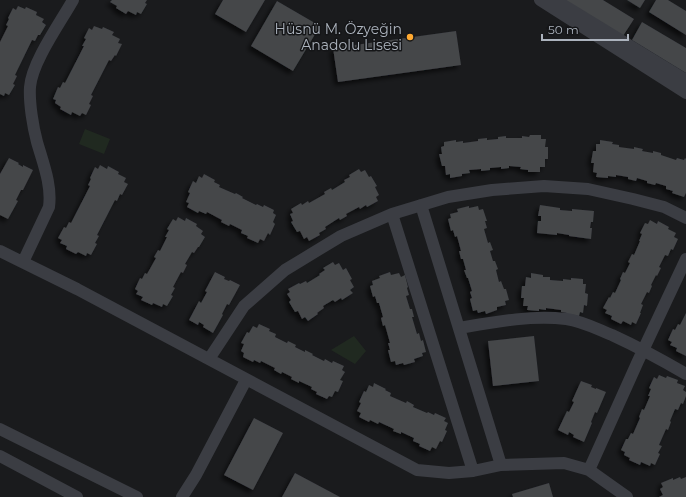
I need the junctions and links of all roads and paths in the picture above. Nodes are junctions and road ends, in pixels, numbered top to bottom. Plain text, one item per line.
1 (73, 0) edge
2 (540, 0) edge
3 (555, 0) edge
4 (686, 80) edge
5 (686, 93) edge
6 (421, 205) junction
7 (392, 214) junction
8 (686, 218) edge
9 (0, 251) edge
10 (686, 259) edge
11 (23, 262) junction
12 (459, 328) junction
13 (644, 349) junction
14 (209, 360) junction
15 (686, 374) edge
16 (246, 380) junction
17 (0, 429) edge
18 (0, 456) edge
19 (501, 465) junction
20 (589, 470) junction
21 (473, 471) junction
22 (77, 497) edge
23 (137, 497) edge
24 (182, 497) edge
25 (627, 497) edge

1 - 11 street
2 - 5 street
3 - 4 street
6 - 7 street
6 - 8 street
6 - 12 street
7 - 14 street
7 - 21 street
9 - 11 street
10 - 13 street
11 - 14 street
12 - 13 street
12 - 19 street
13 - 15 street
13 - 20 street
14 - 16 street
16 - 21 street
16 - 24 street
17 - 23 street
18 - 22 street
19 - 20 street
19 - 21 street
20 - 25 street

